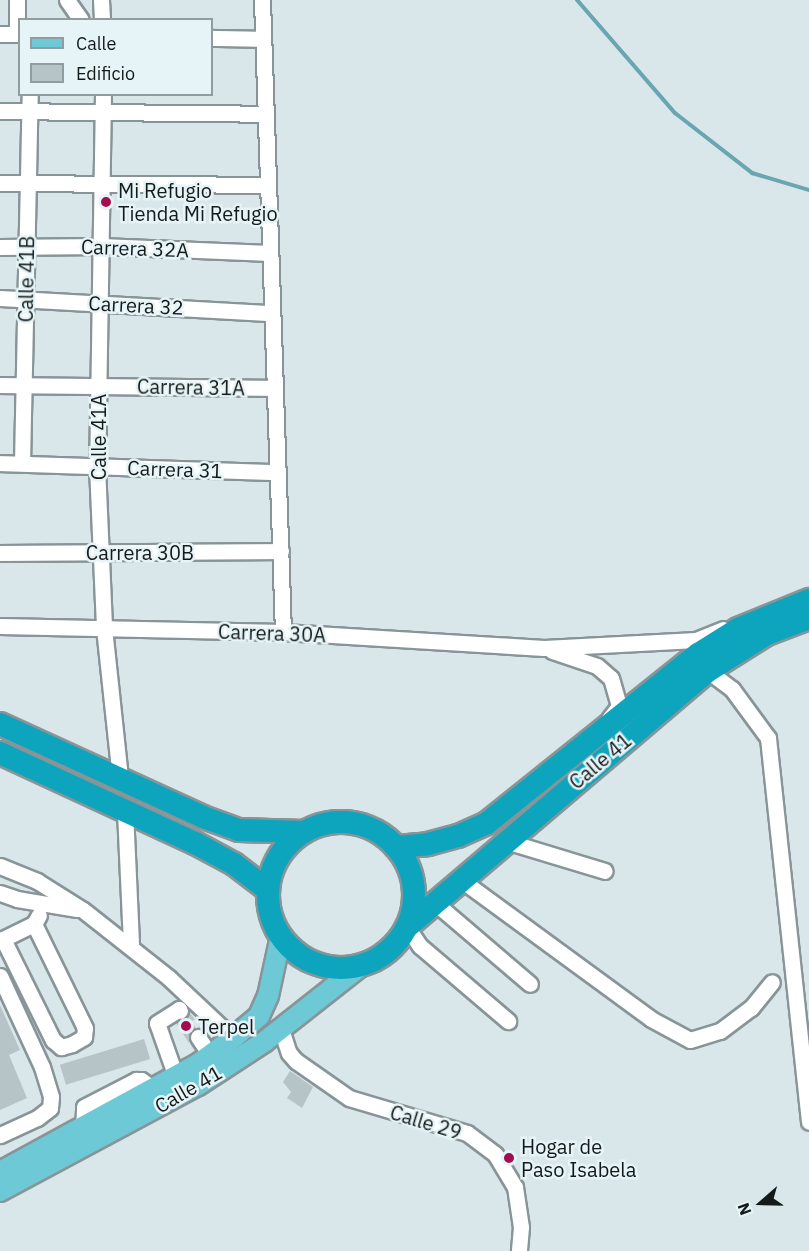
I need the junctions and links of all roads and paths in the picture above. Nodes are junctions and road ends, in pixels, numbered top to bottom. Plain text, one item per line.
1 (17, 0) edge
2 (67, 0) edge
3 (101, 0) edge
4 (262, 0) edge
5 (80, 18) edge
6 (102, 18) edge
7 (0, 34) edge
8 (18, 34) edge
9 (213, 38) edge
10 (263, 39) junction
11 (30, 96) edge
12 (103, 96) edge
13 (0, 111) edge
14 (30, 111) junction
15 (103, 112) junction
16 (266, 114) junction
17 (102, 182) junction
18 (0, 183) edge
19 (28, 183) junction
20 (268, 185) junction
21 (27, 246) junction
22 (101, 246) junction
23 (0, 247) edge
24 (270, 253) junction
25 (0, 298) edge
26 (26, 300) junction
27 (100, 303) junction
28 (272, 313) junction
29 (0, 385) edge
30 (24, 385) junction
31 (98, 386) junction
32 (275, 388) junction
33 (0, 463) edge
34 (22, 463) junction
35 (97, 466) junction
36 (278, 472) junction
37 (280, 551) junction
38 (100, 552) junction
39 (0, 553) edge
40 (805, 607) edge
41 (0, 627) edge
42 (104, 628) junction
43 (283, 632) junction
44 (544, 648) junction
45 (708, 671) junction
46 (0, 724) edge
47 (600, 732) junction
48 (0, 753) edge
49 (120, 778) junction
50 (125, 811) junction
51 (304, 832) junction
52 (506, 841) junction
53 (396, 847) junction
54 (0, 866) edge
55 (605, 871) dead end
56 (460, 879) junction
57 (268, 890) junction
58 (0, 893) edge
59 (434, 902) junction
60 (46, 904) junction
61 (83, 910) junction
62 (34, 924) junction
63 (407, 927) junction
64 (281, 936) junction
65 (1, 939) edge
66 (131, 945) junction
67 (362, 965) junction
68 (0, 976) edge
69 (772, 982) dead end
70 (530, 984) dead end
71 (191, 999) junction
72 (508, 1021) dead end
73 (281, 1029) junction
74 (198, 1037) tunnel mouth
75 (233, 1038) junction
76 (211, 1056) junction
77 (176, 1077) junction
78 (809, 1122) edge
79 (0, 1135) edge
80 (0, 1172) edge
81 (0, 1191) edge
82 (519, 1251) edge

1 - 8 street
2 - 5 street
3 - 6 street
4 - 10 street
7 - 8 street
9 - 10 street
10 - 16 street
11 - 14 street, Calle 41B
12 - 15 street, Calle 41A
13 - 14 street
14 - 15 street
14 - 19 street, Calle 41B
15 - 16 street
15 - 17 street, Calle 41A
16 - 20 street
17 - 19 street
17 - 20 street
17 - 22 street, Calle 41A
18 - 19 street
19 - 21 street, Calle 41B
20 - 24 street
21 - 22 street, Carrera 32A
21 - 23 street, Carrera 32A
21 - 26 street, Calle 41B
22 - 24 street, Carrera 32A
22 - 27 street, Calle 41A
24 - 28 street
25 - 26 street, Carrera 32
26 - 27 street, Carrera 32
26 - 30 street, Calle 41B
27 - 28 street, Carrera 32
27 - 31 street, Calle 41A
28 - 32 street
29 - 30 street, Carrera 31A
30 - 31 street, Carrera 31A
30 - 34 street, Calle 41B
31 - 32 street, Carrera 31A
31 - 35 street, Calle 41A
32 - 36 street
33 - 34 street, Carrera 31
34 - 35 street, Carrera 31
35 - 36 street, Carrera 31
35 - 38 street, Calle 41A
36 - 37 street
37 - 38 street, Carrera 30B
37 - 43 street
38 - 39 street, Carrera 30B
38 - 42 street, Calle 41A
40 - 44 street
40 - 45 highway, Calle 41
40 - 47 highway, Calle 41
41 - 42 street, Carrera 30A
42 - 43 street, Carrera 30A
42 - 49 street, Calle 41A
43 - 44 street, Carrera 30A
44 - 47 street
45 - 52 highway, Calle 41
45 - 78 street
46 - 49 highway
47 - 53 highway, Calle 41
48 - 50 highway
49 - 51 highway
50 - 57 highway
50 - 66 street
51 - 53 highway
51 - 57 highway
52 - 55 street
52 - 56 highway, Calle 41
53 - 63 highway
54 - 61 street
56 - 59 highway, Calle 41
56 - 69 street
57 - 64 highway
58 - 60 street
59 - 63 highway, Calle 41
59 - 70 street
60 - 61 street
60 - 62 street
61 - 66 street
62 - 65 street
62 - 65 street
63 - 67 highway
63 - 72 street
64 - 67 highway
64 - 75 main road, Calle 41
66 - 71 street
67 - 73 main road, Calle 41
68 - 79 street
71 - 75 street
71 - 77 street
73 - 81 main road, Calle 41
73 - 82 street, Calle 29
74 - 76 street
75 - 76 main road, Calle 41
76 - 77 main road, Calle 41
77 - 80 main road, Calle 41

